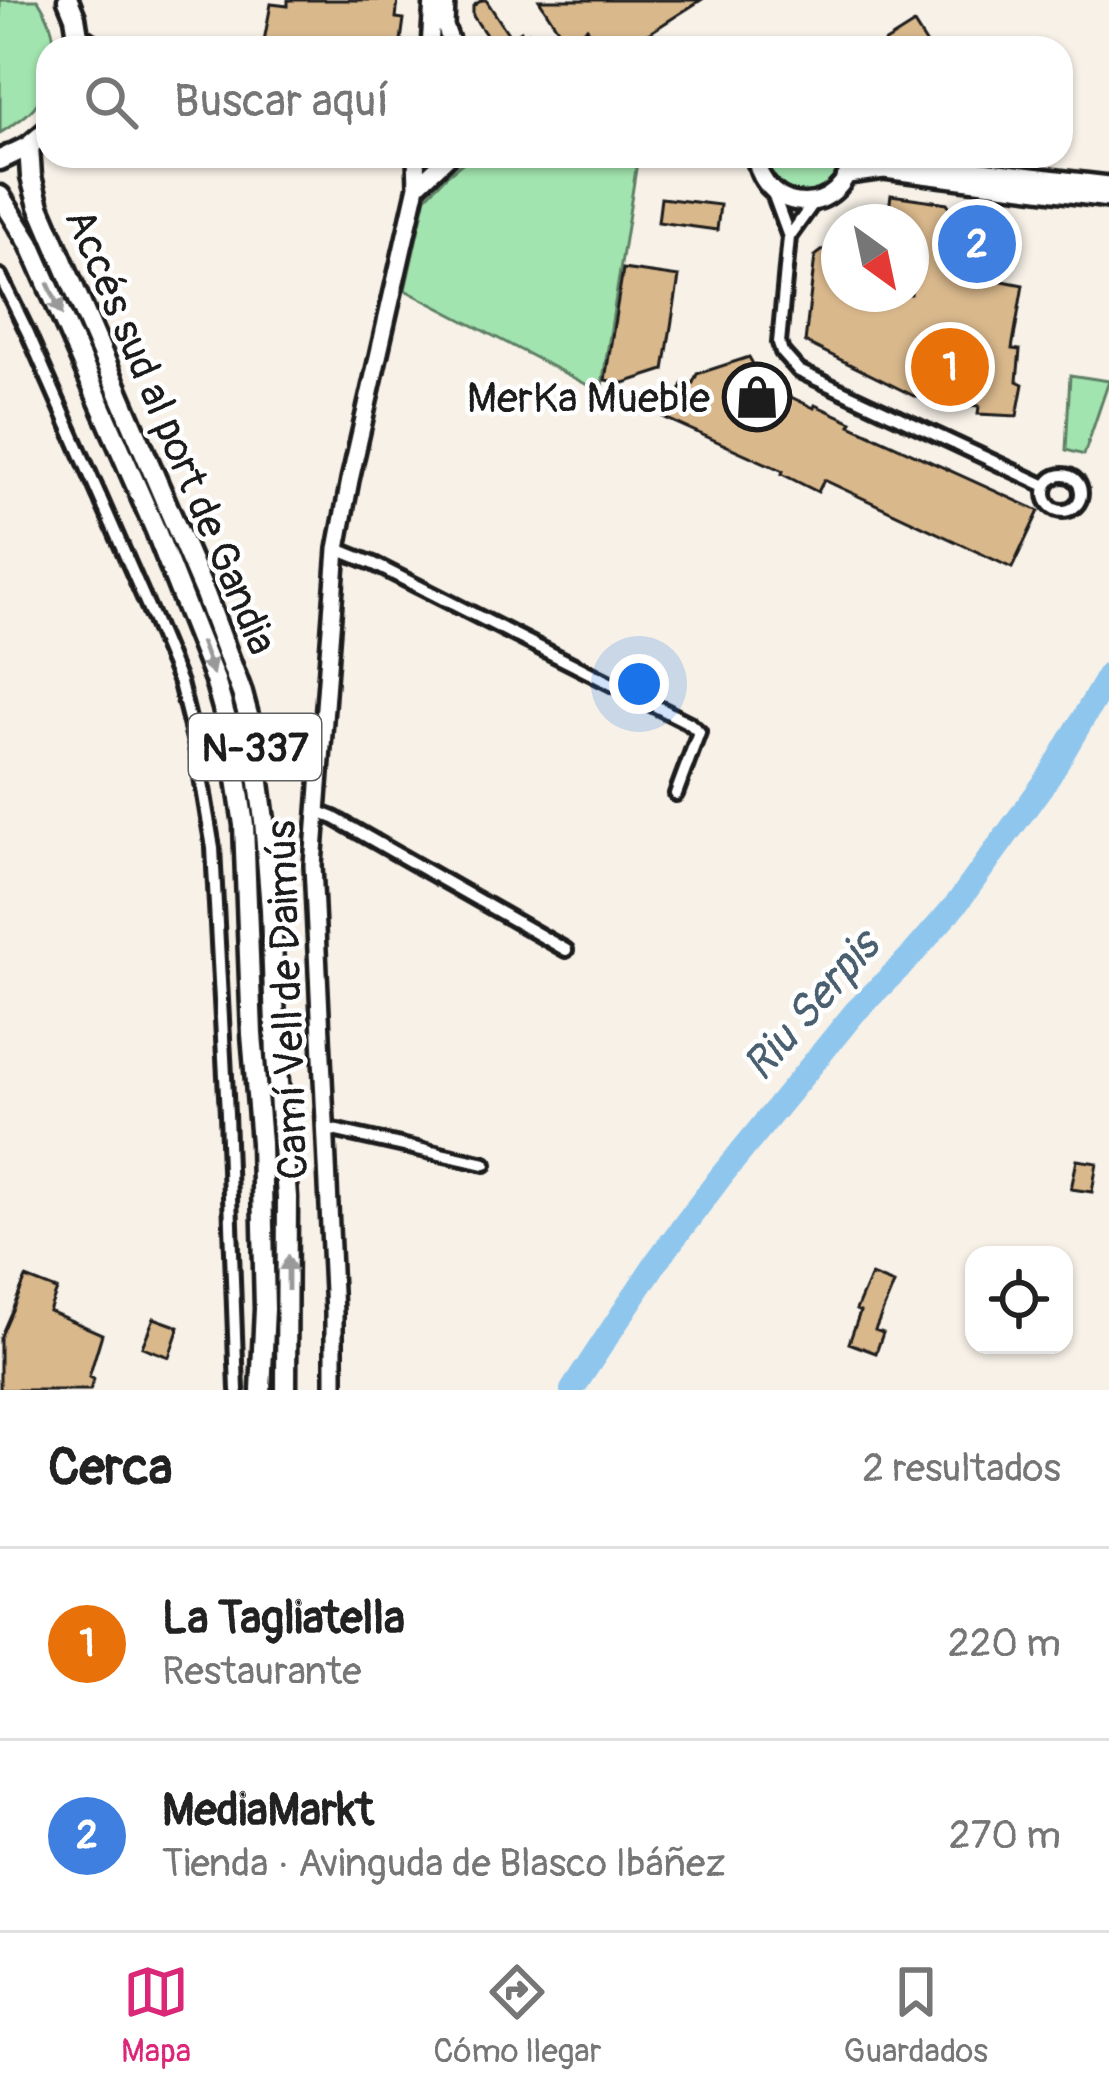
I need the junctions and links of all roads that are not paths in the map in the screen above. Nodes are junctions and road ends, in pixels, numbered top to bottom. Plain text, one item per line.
1 (68, 0) edge
2 (433, 0) edge
3 (446, 0) edge
4 (77, 36) edge
5 (431, 36) edge
6 (449, 36) edge
7 (36, 140) edge
8 (29, 146) junction
9 (0, 160) edge
10 (416, 168) edge
11 (436, 168) edge
12 (759, 168) edge
13 (849, 168) edge
14 (965, 168) edge
15 (848, 175) junction
16 (1109, 185) edge
17 (417, 186) junction
18 (773, 193) junction
19 (0, 196) edge
20 (1109, 199) edge
21 (814, 202) junction
22 (789, 237) junction
23 (0, 276) edge
24 (1046, 486) dead end
25 (337, 549) junction
26 (676, 794) dead end
27 (316, 811) junction
28 (566, 950) dead end
29 (325, 1128) junction
30 (485, 1164) dead end
31 (237, 1390) edge
32 (261, 1390) edge
33 (286, 1390) edge
34 (334, 1390) edge

1 - 4 highway
2 - 5 main road
3 - 6 main road
7 - 8 highway
8 - 9 highway
33 -> 8 highway, Accés sud al port de Gandia / N-337
10 - 17 main road, Camí Vell de Daimús
11 - 17 main road
12 - 18 main road
13 - 15 main road
14 - 16 main road
15 - 20 main road
15 - 21 main road
17 - 25 main road, Camí Vell de Daimús
18 - 21 main road
18 - 22 street
19 -> 32 highway, Accés sud al port de Gandia / N-337
21 - 22 street
22 - 24 street
23 - 31 street
25 - 26 street
25 - 27 main road, Camí Vell de Daimús
27 - 28 street
27 - 29 main road, Camí Vell de Daimús
29 - 30 street
29 - 34 main road, Camí Vell de Daimús

